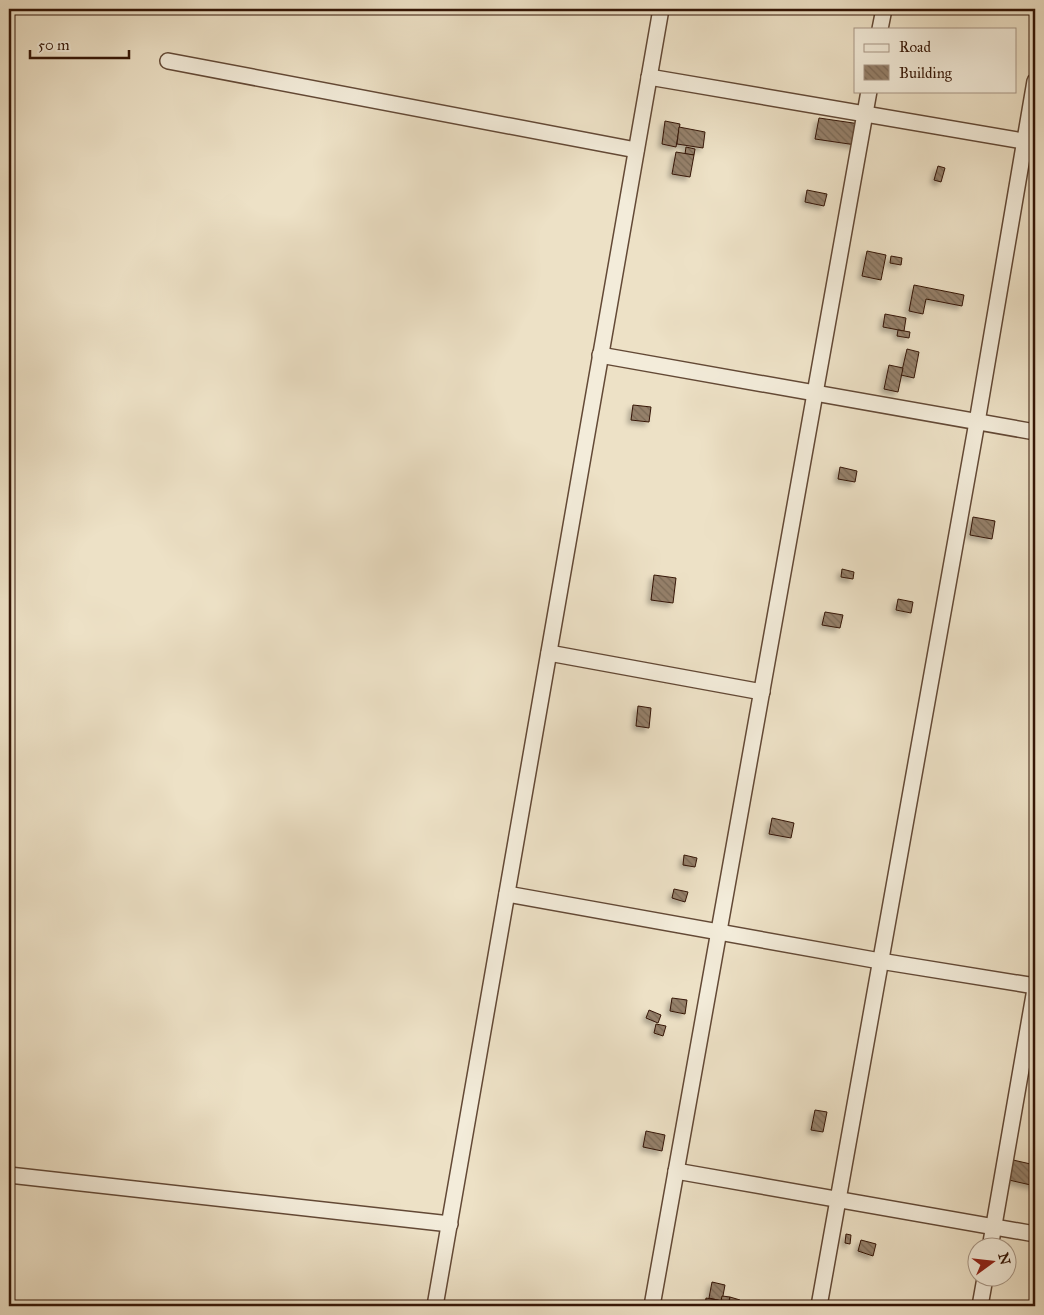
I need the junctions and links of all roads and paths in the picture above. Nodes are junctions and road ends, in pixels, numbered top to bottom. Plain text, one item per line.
1 (660, 9) edge
2 (884, 9) edge
3 (880, 28) edge
4 (168, 60) dead end
5 (649, 77) junction
6 (1035, 82) edge
7 (869, 92) edge
8 (865, 115) junction
9 (1030, 142) edge
10 (636, 150) junction
11 (600, 355) junction
12 (815, 393) junction
13 (977, 422) junction
14 (1035, 432) edge
15 (549, 653) junction
16 (762, 692) junction
17 (507, 894) junction
18 (719, 932) junction
19 (880, 961) junction
20 (1035, 987) edge
21 (676, 1171) junction
22 (9, 1175) edge
23 (838, 1200) junction
24 (450, 1224) junction
25 (994, 1227) junction
26 (1035, 1234) edge
27 (992, 1238) edge
28 (983, 1288) edge
29 (435, 1306) edge
30 (652, 1306) edge
31 (819, 1306) edge
32 (980, 1306) edge

1 - 5 street
2 - 3 street
4 - 10 street
5 - 8 street
5 - 10 street
6 - 9 street
7 - 8 street
8 - 9 street
8 - 12 street
9 - 13 street
10 - 11 street
11 - 12 street
11 - 15 street
12 - 13 street
12 - 16 street
13 - 14 street
13 - 19 street
15 - 16 street
15 - 17 street
16 - 18 street
17 - 18 street
17 - 24 street
18 - 19 street
18 - 21 street
19 - 20 street
19 - 23 street
20 - 25 street
21 - 23 street
21 - 30 street
22 - 24 street
23 - 25 street
23 - 31 street
24 - 29 street
25 - 26 street
25 - 27 street
28 - 32 street

